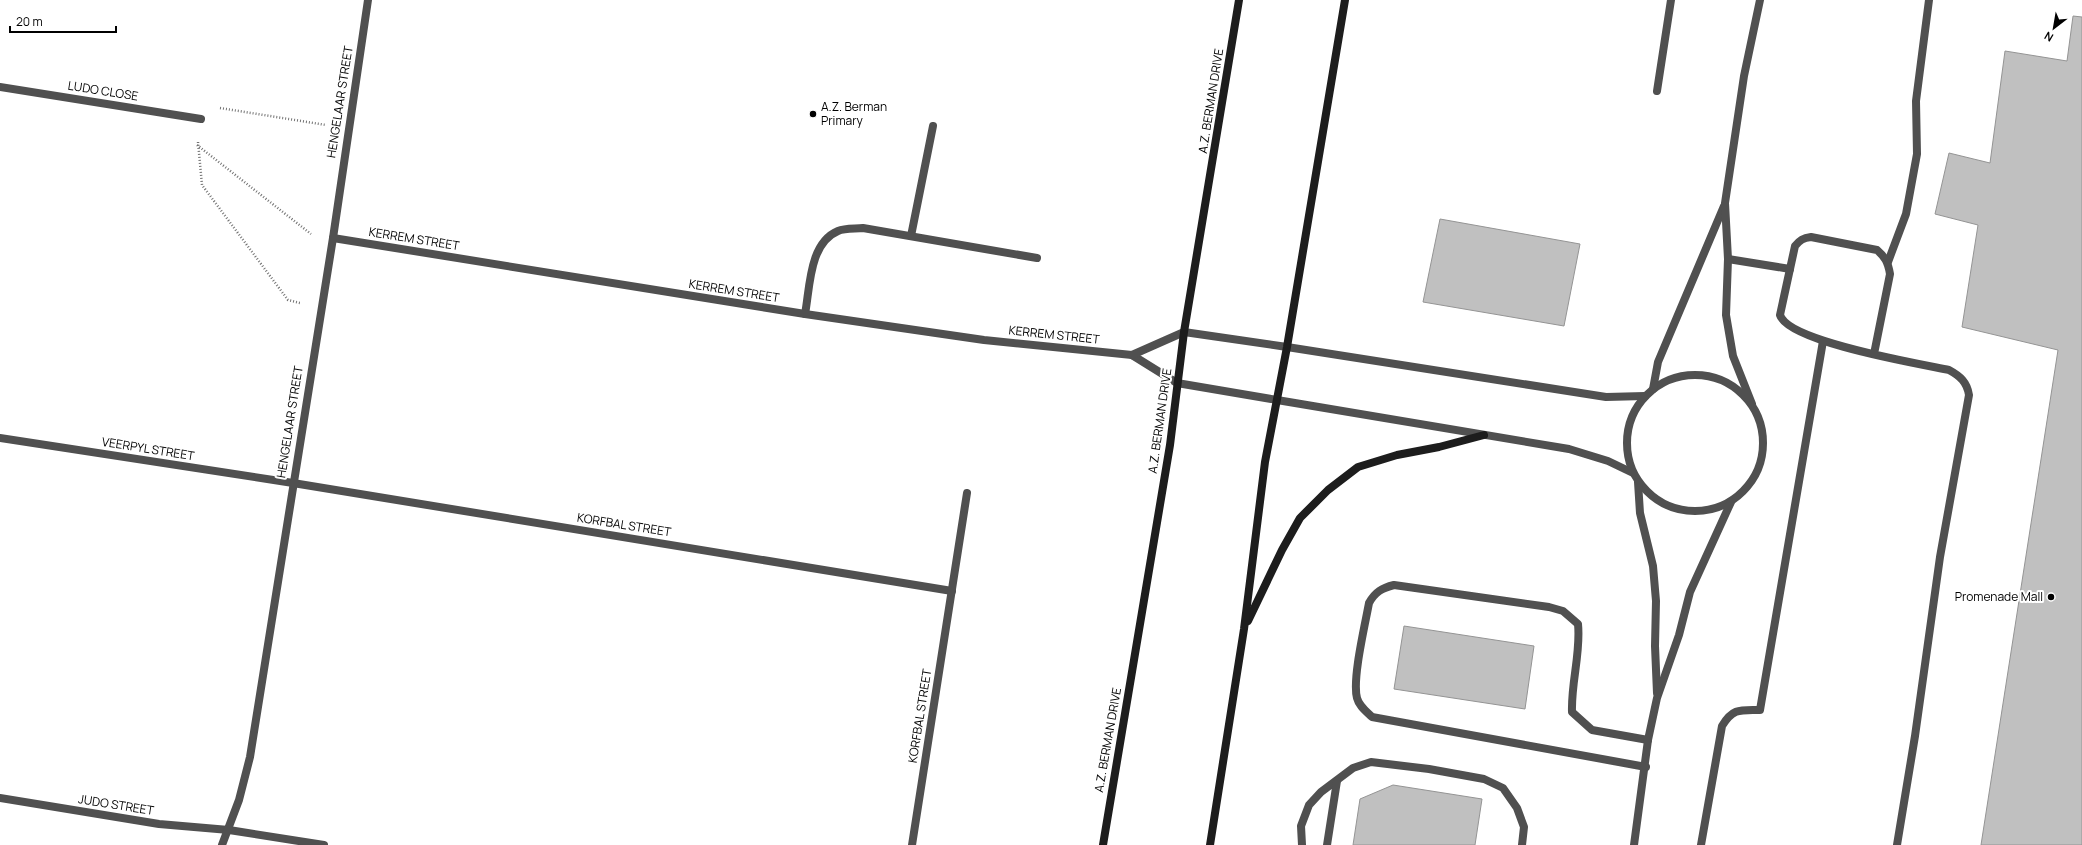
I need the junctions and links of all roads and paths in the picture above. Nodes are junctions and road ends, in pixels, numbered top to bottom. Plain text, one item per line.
1 (368, 0) edge
2 (1240, 0) edge
3 (1345, 0) edge
4 (1671, 0) edge
5 (1760, 0) edge
6 (1929, 0) edge
7 (0, 87) edge
8 (1657, 91) dead end
9 (219, 108) dead end
10 (202, 119) dead end
11 (325, 125) dead end
12 (933, 126) dead end
13 (1726, 203) junction
14 (309, 234) dead end
15 (911, 236) junction
16 (333, 238) junction
17 (1037, 258) dead end
18 (1728, 260) junction
19 (1888, 262) junction
20 (1790, 269) junction
21 (321, 308) junction
22 (805, 314) junction
23 (1184, 332) junction
24 (1823, 341) junction
25 (1287, 347) junction
26 (1874, 354) junction
27 (1132, 355) junction
28 (1177, 383) junction
29 (1652, 389) junction
30 (1645, 396) junction
31 (1277, 400) junction
32 (1756, 413) junction
33 (1484, 435) junction
34 (0, 438) edge
35 (1633, 473) junction
36 (1638, 482) junction
37 (293, 483) junction
38 (967, 493) dead end
39 (1731, 502) junction
40 (952, 591) junction
41 (1244, 629) junction
42 (1657, 698) junction
43 (1648, 740) junction
44 (1646, 767) junction
45 (1337, 781) junction
46 (0, 798) edge
47 (229, 830) junction
48 (222, 845) edge
49 (324, 845) edge
50 (912, 845) edge
51 (1103, 845) edge
52 (1210, 845) edge
53 (1302, 845) edge
54 (1327, 845) edge
55 (1522, 845) edge
56 (1634, 845) edge
57 (1701, 845) edge
58 (1897, 845) edge

1 - 16 street, HENGELAAR STREET
2 - 23 main road, A.Z. BERMAN DRIVE
3 - 25 main road
4 - 8 street
5 - 13 street
6 - 19 street
7 - 10 street, LUDO CLOSE
9 - 11 path
12 - 15 street
13 - 18 street
13 - 29 street
14 - 21 path
15 - 17 street
15 - 22 street
16 - 21 street, HENGELAAR STREET
16 - 22 street, KERREM STREET
18 - 20 street
18 - 32 street
19 - 20 street
19 - 26 street
20 - 24 street
21 - 37 street, HENGELAAR STREET
22 - 27 street, KERREM STREET
23 - 25 street
23 - 27 street, KERREM STREET
23 - 28 main road, A.Z. BERMAN DRIVE
24 - 26 street
24 - 57 street
25 - 30 street
25 - 31 main road
26 - 58 street
27 - 28 street, KERREM STREET
28 - 31 street, KERREM STREET
28 - 51 main road, A.Z. BERMAN DRIVE
29 - 30 street
29 - 32 street
30 - 35 street
31 - 33 street, KERREM STREET
31 - 41 main road
32 - 39 street
33 - 35 street, KERREM STREET
33 - 41 main road
34 - 37 street, VEERPYL STREET
35 - 36 street
36 - 39 street
36 - 42 street
37 - 40 street, KORFBAL STREET
37 - 47 street, HENGELAAR STREET
38 - 40 street, KORFBAL STREET
39 - 42 street
40 - 50 street, KORFBAL STREET
41 - 52 main road
42 - 43 street
43 - 44 street
43 - 44 street
44 - 56 street
45 - 53 street
45 - 54 street
45 - 55 street
46 - 47 street, JUDO STREET
47 - 48 street, HENGELAAR STREET
47 - 49 street, JUDO STREET

